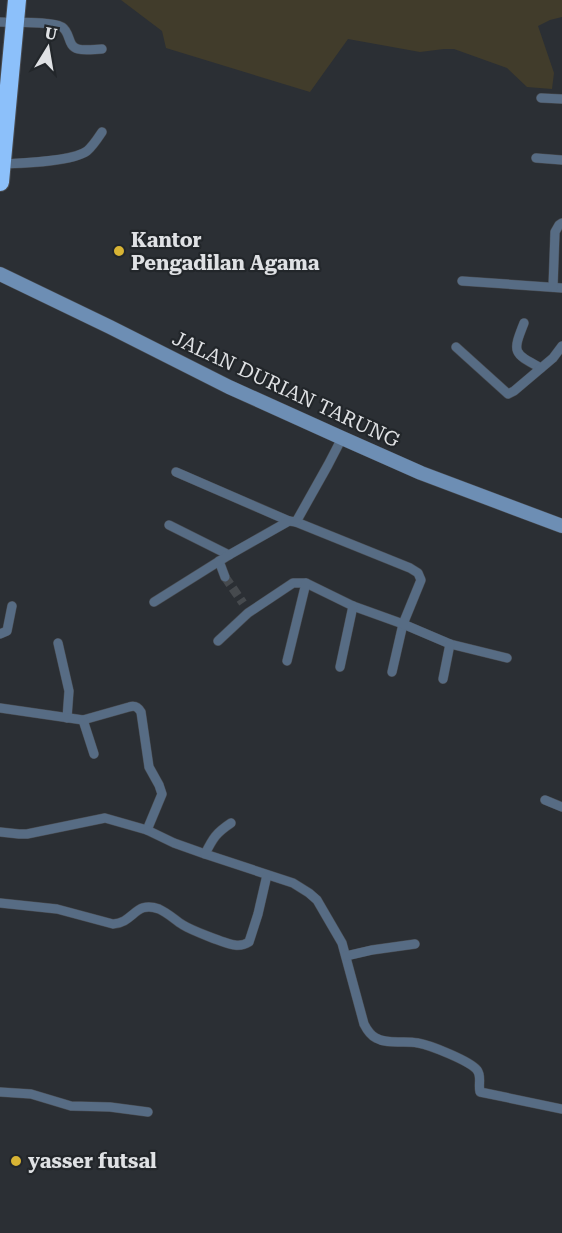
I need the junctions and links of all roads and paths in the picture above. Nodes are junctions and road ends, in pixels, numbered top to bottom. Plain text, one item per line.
1 (17, 0) edge
2 (7, 22) edge
3 (102, 49) dead end
4 (541, 98) dead end
5 (562, 99) edge
6 (102, 132) dead end
7 (536, 158) dead end
8 (562, 160) edge
9 (1, 173) edge
10 (562, 223) edge
11 (0, 274) edge
12 (462, 281) dead end
13 (557, 288) edge
14 (524, 323) dead end
15 (562, 346) edge
16 (456, 347) dead end
17 (541, 368) junction
18 (342, 438) junction
19 (176, 472) dead end
20 (292, 521) junction
21 (169, 525) dead end
22 (562, 526) edge
23 (229, 555) junction
24 (219, 561) junction
25 (225, 577) tunnel mouth
26 (306, 583) junction
27 (154, 602) dead end
28 (243, 603) tunnel mouth
29 (12, 606) dead end
30 (353, 606) junction
31 (248, 613) junction
32 (403, 624) junction
33 (0, 634) edge
34 (218, 641) dead end
35 (58, 643) dead end
36 (450, 644) junction
37 (507, 658) dead end
38 (287, 661) dead end
39 (340, 667) dead end
40 (392, 672) dead end
41 (443, 679) dead end
42 (0, 708) edge
43 (67, 718) junction
44 (82, 720) junction
45 (94, 754) dead end
46 (545, 800) dead end
47 (562, 807) edge
48 (231, 823) dead end
49 (147, 830) junction
50 (0, 832) edge
51 (205, 854) junction
52 (267, 875) junction
53 (0, 903) edge
54 (415, 944) dead end
55 (346, 956) junction
56 (0, 1092) edge
57 (562, 1109) edge
58 (148, 1112) dead end

1 - 2 highway
2 - 3 street
2 - 9 highway
4 - 5 street
6 - 9 street
7 - 8 street
10 - 13 street
11 - 18 street, JALAN DURIAN TARUNG
12 - 13 street
14 - 17 street
15 - 17 street
16 - 17 street
18 - 20 street
18 - 22 street, JALAN DURIAN TARUNG
19 - 20 street
20 - 23 street
20 - 32 street
21 - 23 street
23 - 24 street
24 - 25 street
24 - 27 street
26 - 30 street
26 - 31 street
26 - 38 street
28 - 31 street
29 - 33 street
30 - 32 street
30 - 39 street
31 - 34 street
32 - 36 street
32 - 40 street
35 - 43 street
36 - 37 street
36 - 41 street
42 - 43 street
43 - 44 street
44 - 45 street
44 - 49 street
46 - 47 street
48 - 51 street
49 - 50 street
49 - 51 street
51 - 52 street
52 - 53 street
52 - 55 street
54 - 55 street
55 - 57 street
56 - 58 street

